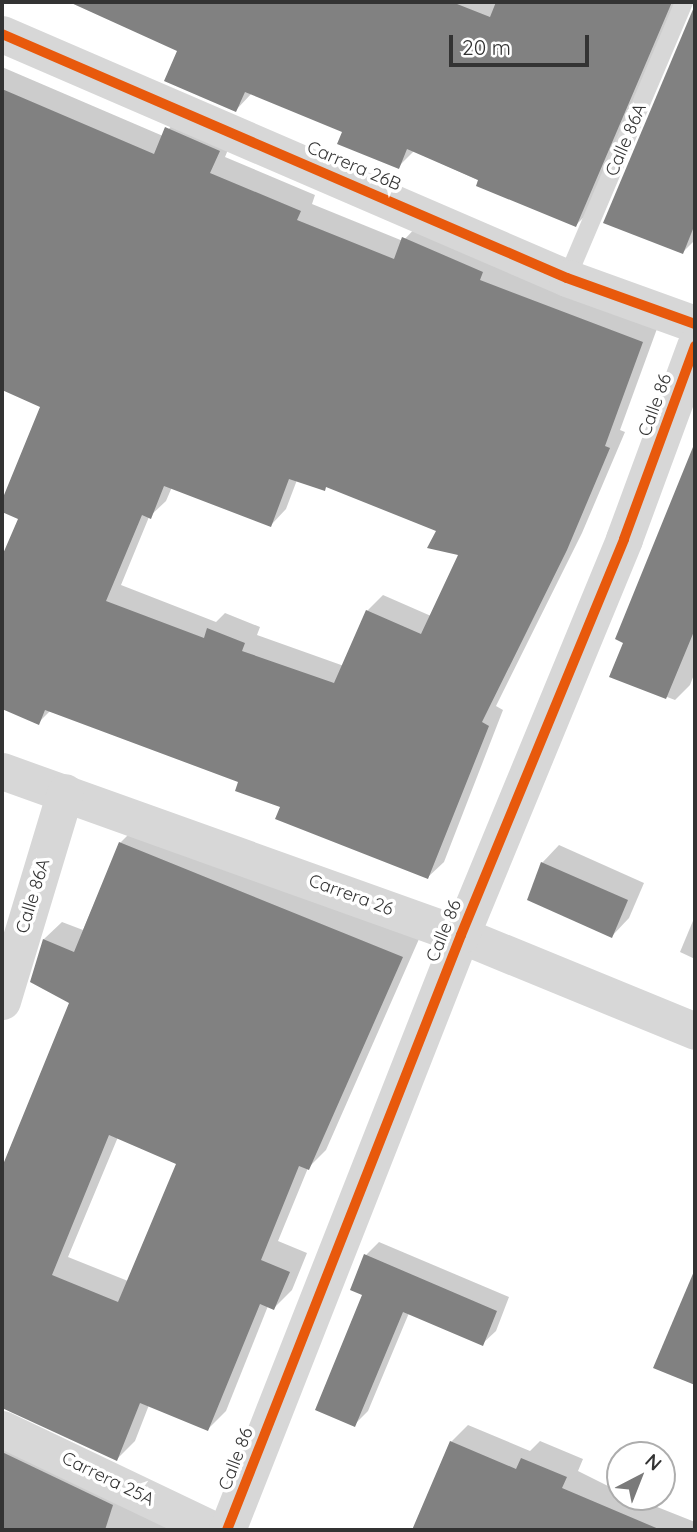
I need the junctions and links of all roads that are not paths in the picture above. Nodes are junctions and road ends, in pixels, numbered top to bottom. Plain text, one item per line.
1 (684, 2) edge
2 (2, 34) edge
3 (567, 278) junction
4 (695, 324) edge
5 (695, 346) edge
6 (2, 771) edge
7 (65, 792) junction
8 (461, 935) junction
9 (2, 1001) edge
10 (695, 1031) edge
11 (2, 1429) edge
12 (214, 1530) edge
13 (227, 1530) edge

1 - 3 lane, Calle 86A
2 - 3 street, Carrera 26B
3 - 4 street, Carrera 26B
5 - 8 street, Calle 86
6 - 7 street, Carrera 26
7 - 8 street, Carrera 26
7 - 9 street, Calle 86A
8 - 10 street, Carrera 26
8 - 13 street, Calle 86
11 - 12 street, Carrera 25A

